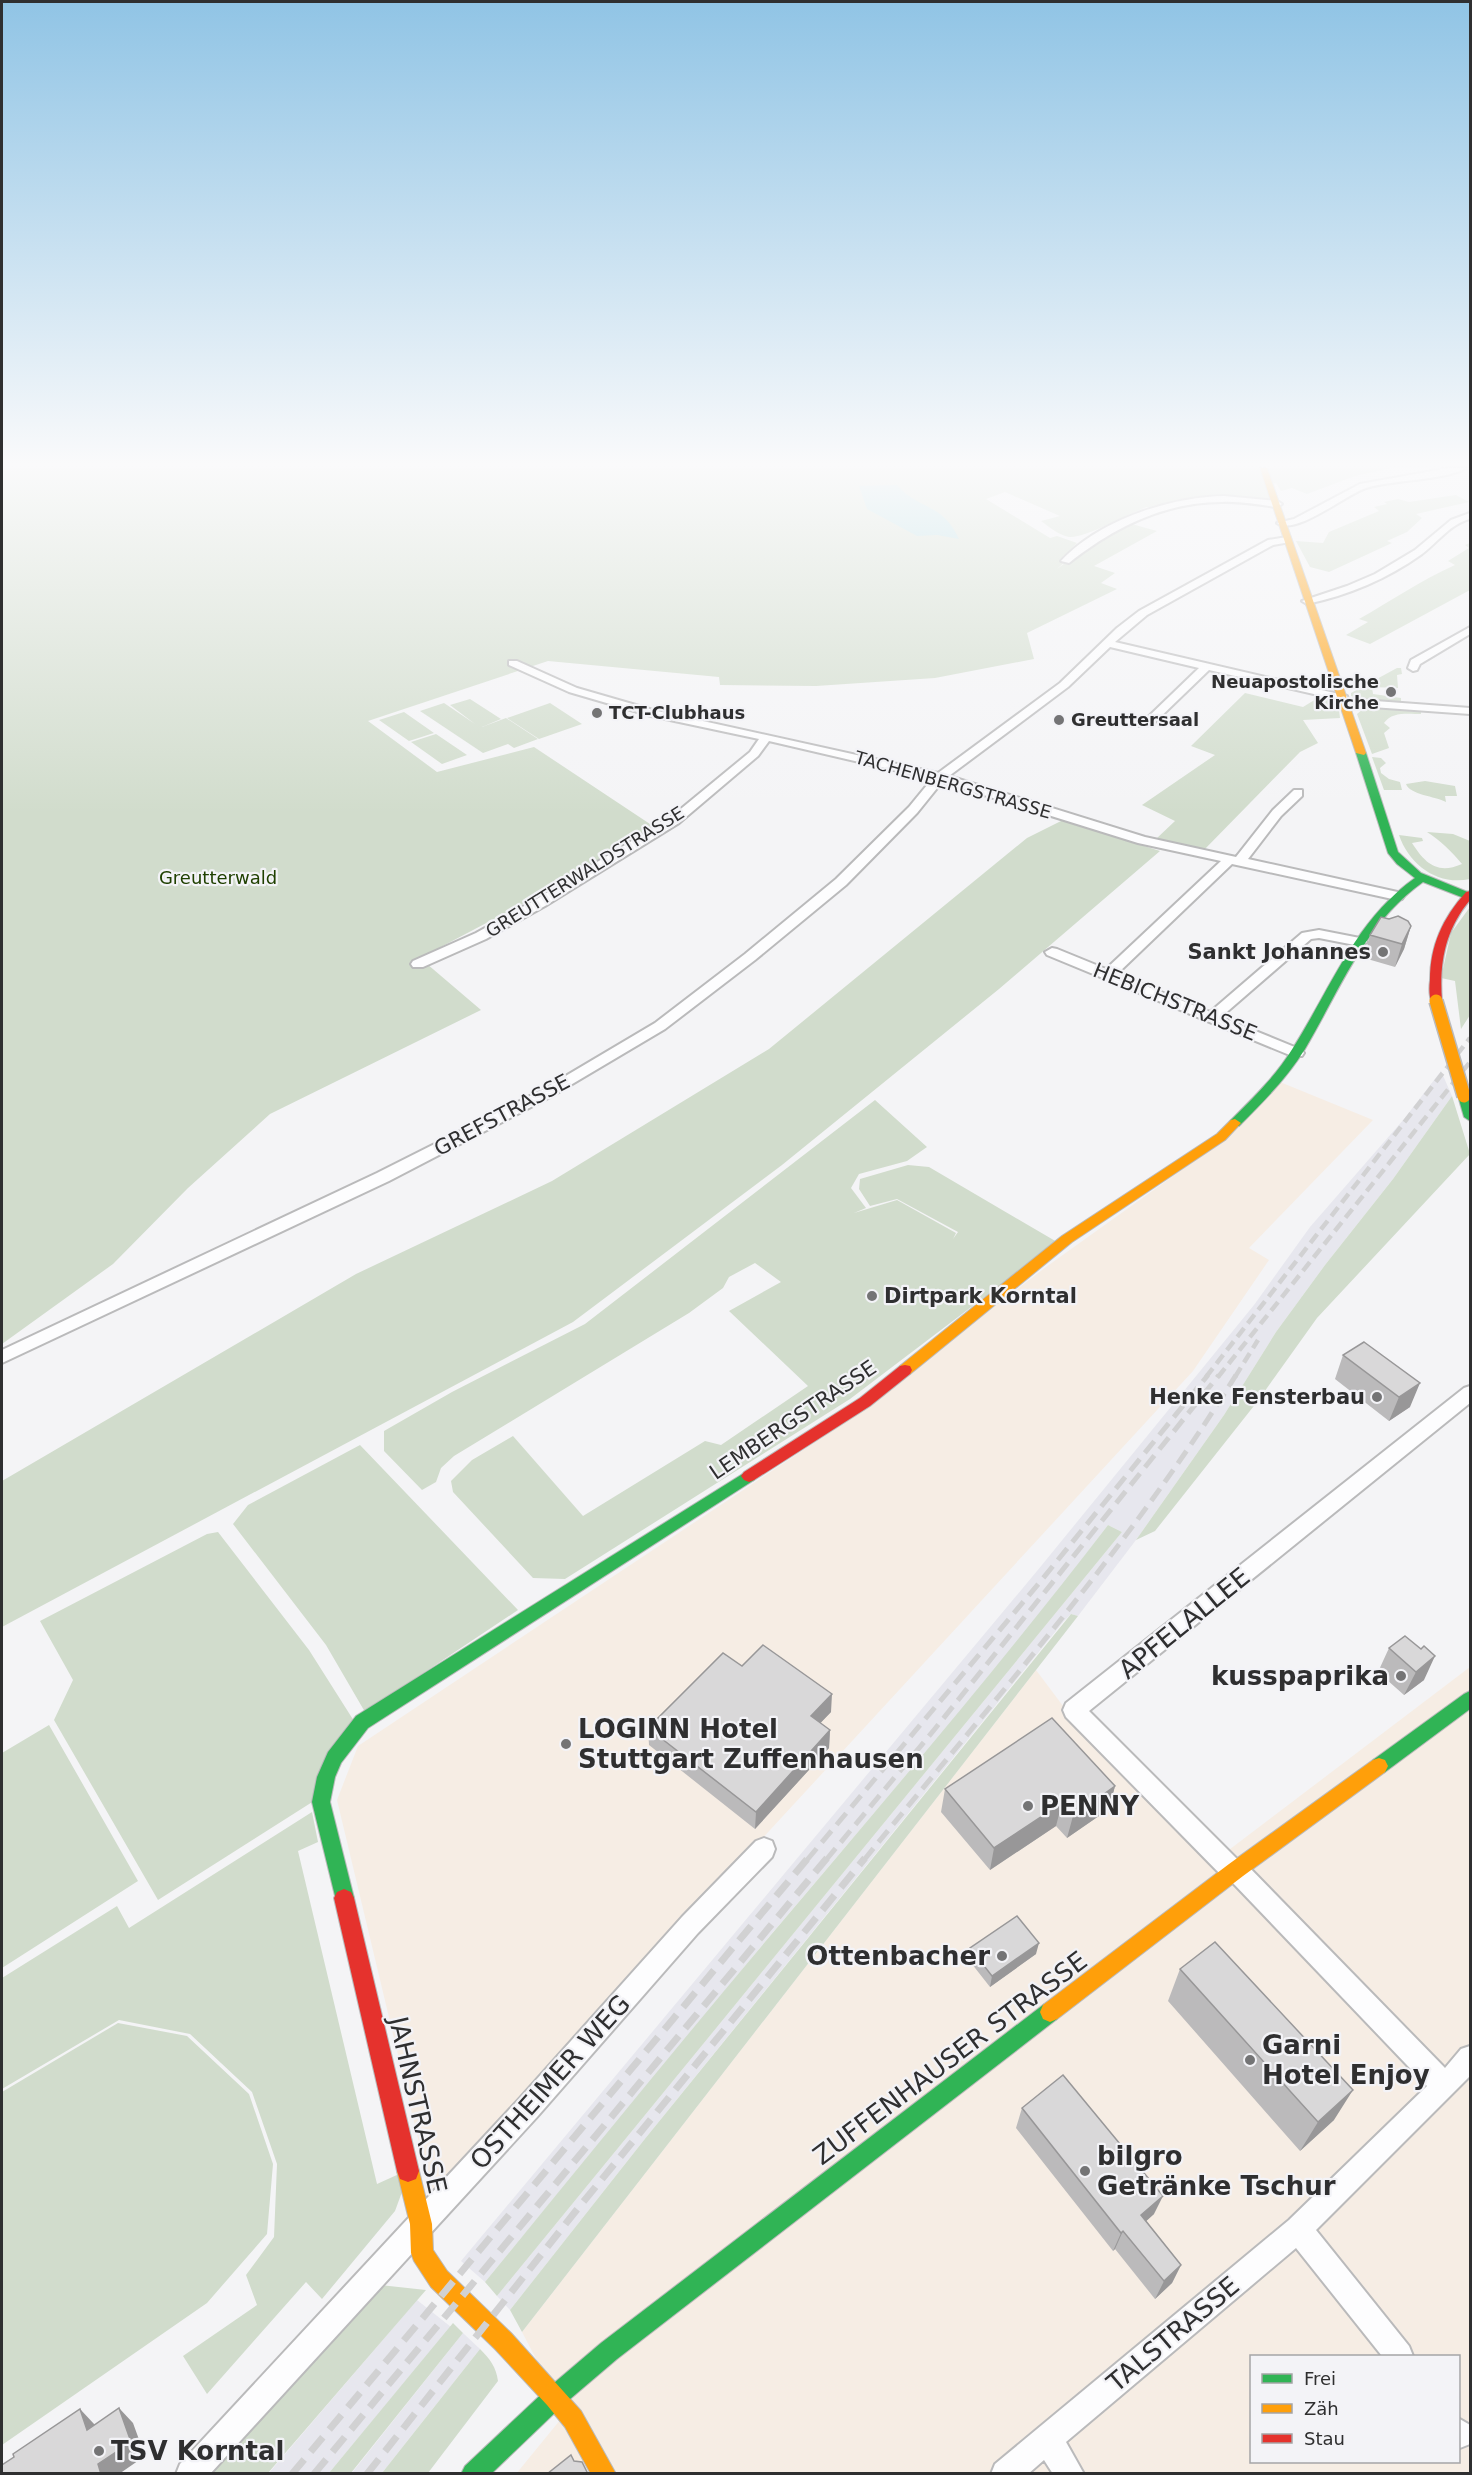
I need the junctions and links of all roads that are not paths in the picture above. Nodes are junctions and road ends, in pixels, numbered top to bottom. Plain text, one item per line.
1 (1197, 584) edge
2 (1301, 584) edge
3 (1361, 584) edge
4 (1307, 601) junction
5 (1470, 630) edge
6 (1107, 643) junction
7 (513, 663) dead end
8 (1206, 667) junction
9 (1413, 668) dead end
10 (1344, 700) junction
11 (1470, 711) edge
12 (1136, 724) dead end
13 (766, 737) junction
14 (940, 777) junction
15 (1298, 793) dead end
16 (1234, 861) junction
17 (1422, 878) junction
18 (1469, 895) edge
19 (1397, 896) junction
20 (1360, 942) junction
21 (1052, 952) dead end
22 (418, 964) dead end
23 (1108, 975) junction
24 (1212, 1017) junction
25 (1297, 1053) junction
26 (1470, 1117) edge
27 (2, 1357) edge
28 (1470, 1393) edge
29 (1470, 1699) edge
30 (325, 1777) joint
31 (764, 1849) dead end
32 (1235, 1871) junction
33 (1470, 2058) edge
34 (1445, 2086) junction
35 (421, 2224) junction
36 (1298, 2229) junction
37 (1398, 2355) edge
38 (555, 2397) junction
39 (1047, 2438) junction
40 (190, 2474) edge
41 (473, 2474) edge
42 (604, 2474) edge
43 (1005, 2474) edge
44 (1070, 2474) edge

1 - 6 street, GREFSTRASSE
2 - 4 main road
3 - 4 street
4 - 10 main road
5 - 9 street
6 - 8 street
6 - 14 street, GREFSTRASSE
7 - 13 street, TACHENBERGSTRASSE
8 - 10 street
8 - 12 street
10 - 11 street
10 - 17 main road
13 - 14 street, TACHENBERGSTRASSE
13 - 22 street, GREUTTERWALDSTRASSE
14 - 16 street, TACHENBERGSTRASSE
14 - 27 street, GREFSTRASSE
15 - 16 street
16 - 19 street, TACHENBERGSTRASSE
16 - 23 street
17 - 18 main road
17 - 19 main road, LEMBERGSTRASSE
18 - 26 main road, bridge
19 - 20 main road, LEMBERGSTRASSE
20 - 24 street
20 - 25 main road, LEMBERGSTRASSE
21 - 23 street, HEBICHSTRASSE
23 - 24 street, HEBICHSTRASSE
24 - 25 street, HEBICHSTRASSE
25 - 30 main road, LEMBERGSTRASSE
28 - 32 street, APFELALLEE
29 - 32 main road, ZUFFENHAUSER STRASSE
30 - 35 main road, JAHNSTRASSE
31 - 35 street, OSTHEIMER WEG
32 - 34 street
32 - 38 main road, ZUFFENHAUSER STRASSE
33 - 34 street, TALSTRASSE
34 - 36 street, TALSTRASSE
35 - 38 main road, JAHNSTRASSE
35 - 40 street, OSTHEIMER WEG
36 - 37 street
36 - 39 street, TALSTRASSE
38 - 41 main road, ZUFFENHAUSER STRASSE
38 - 42 main road, JAHNSTRASSE
39 - 43 street, TALSTRASSE
39 - 44 street

